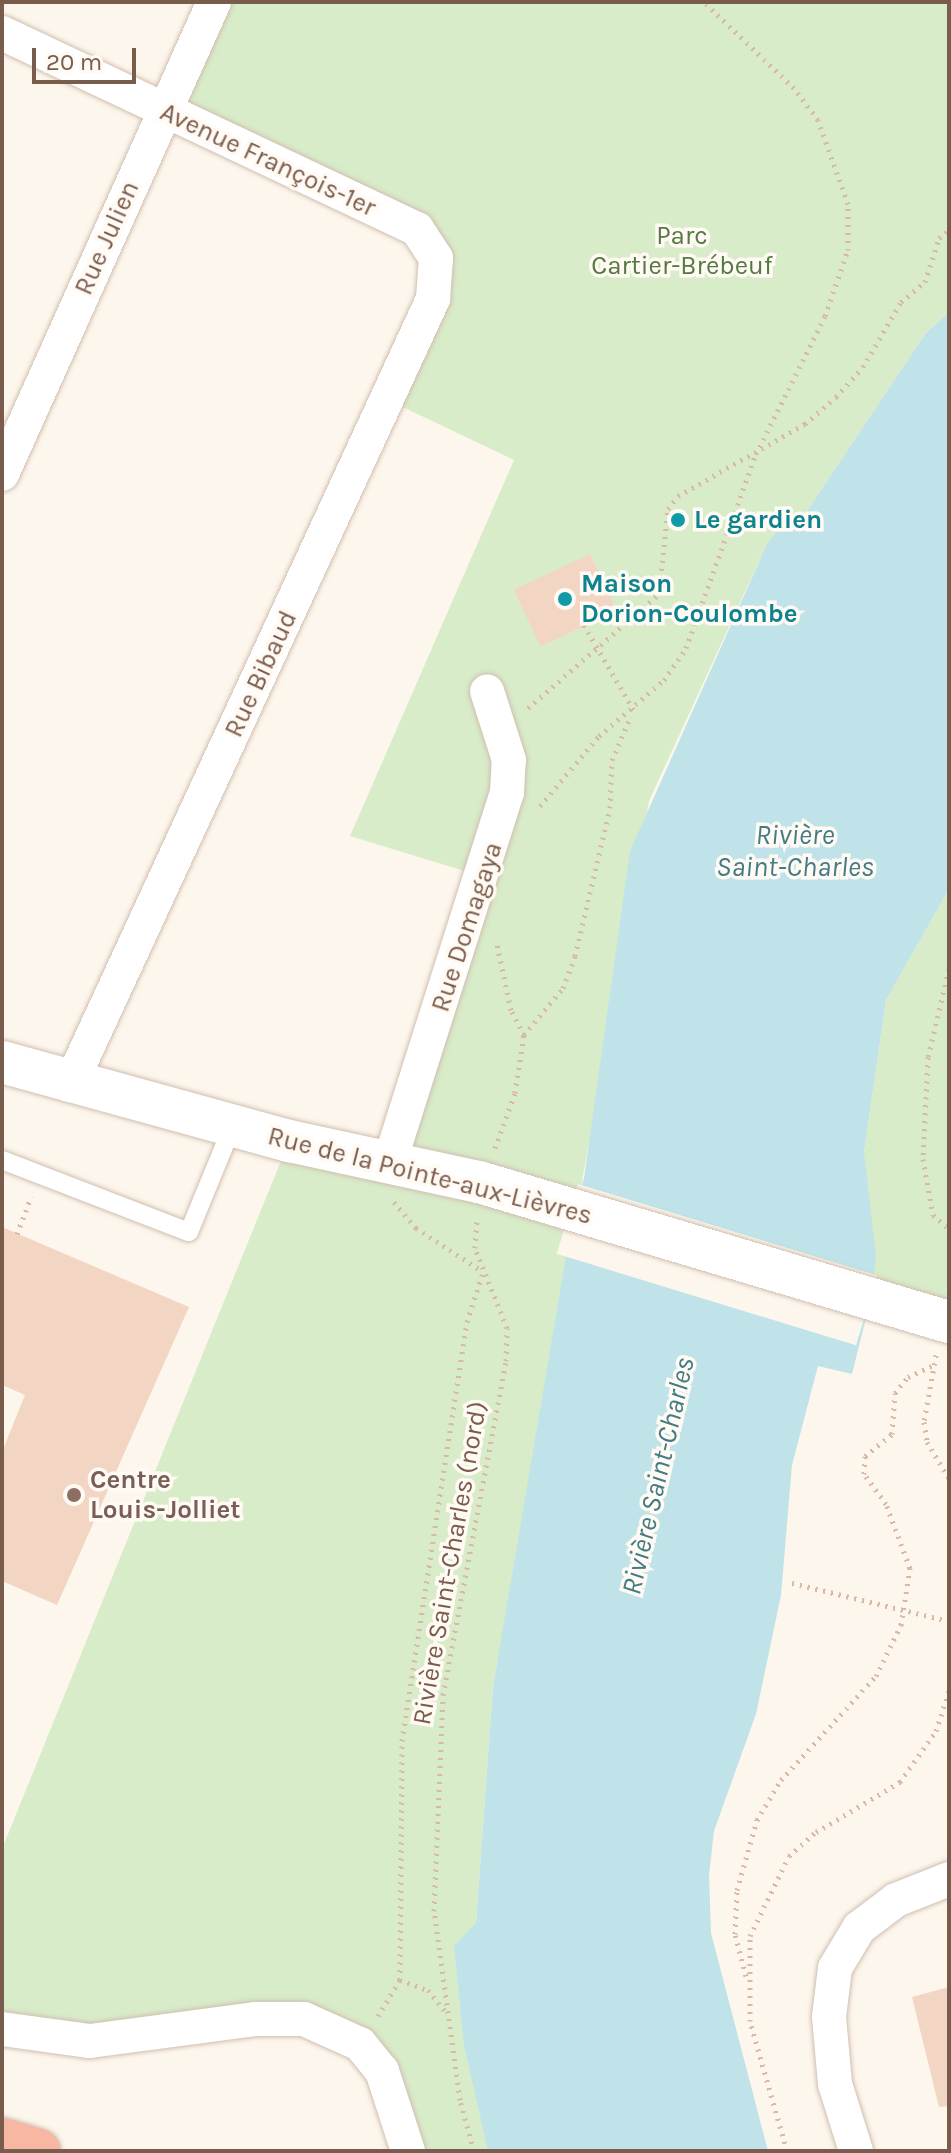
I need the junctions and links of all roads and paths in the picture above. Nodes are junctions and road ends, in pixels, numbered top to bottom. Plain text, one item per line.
1 (214, 2) edge
2 (704, 2) edge
3 (2, 33) edge
4 (163, 112) junction
5 (949, 230) edge
6 (436, 258) joint
7 (756, 454) junction
8 (2, 474) edge
9 (584, 625) dead end
10 (598, 652) junction
11 (487, 691) dead end
12 (634, 711) junction
13 (502, 729) junction
14 (531, 818) dead end
15 (498, 928) dead end
16 (949, 969) edge
17 (2, 1062) edge
18 (70, 1085) junction
19 (232, 1127) junction
20 (2, 1160) edge
21 (390, 1161) junction
22 (40, 1174) junction
23 (949, 1229) edge
24 (17, 1234) dead end
25 (483, 1271) junction
26 (949, 1322) edge
27 (949, 1478) edge
28 (792, 1583) dead end
29 (906, 1607) junction
30 (949, 1621) edge
31 (949, 1691) edge
32 (949, 1879) edge
33 (746, 1976) junction
34 (400, 1980) junction
35 (445, 2011) junction
36 (2, 2029) edge
37 (360, 2044) junction
38 (2, 2140) edge
39 (38, 2151) edge
40 (408, 2151) edge
41 (474, 2151) edge
42 (787, 2151) edge
43 (856, 2151) edge

1 - 4 street, Rue Julien
2 - 7 path
3 - 4 street, Avenue François-1er
4 - 6 street, Avenue François-1er
4 - 8 street, Rue Julien
5 - 7 path
6 - 18 street, Rue Bibaud
7 - 10 path
7 - 12 path
9 - 10 path
10 - 12 path
10 - 13 path
11 - 13 street, Rue Domagaya
12 - 14 path
12 - 15 path
13 - 21 street, Rue Domagaya
16 - 23 path
17 - 18 street, Rue de la Pointe-aux-Lièvres
18 - 19 street, Rue de la Pointe-aux-Lièvres
19 - 21 street, Rue de la Pointe-aux-Lièvres
19 - 22 lane
20 - 22 lane
21 - 25 path
21 - 26 street, Rue de la Pointe-aux-Lièvres
22 - 24 path
25 - 34 path
25 - 35 path, Rivière Saint-Charles (nord)
27 - 29 path
28 - 29 path
29 - 30 path
29 - 33 path
31 - 33 path
32 - 43 street
33 - 42 path
34 - 35 path
34 - 37 path
35 - 41 path, Rivière Saint-Charles (nord)
36 - 37 street
37 - 40 street
38 - 39 highway

